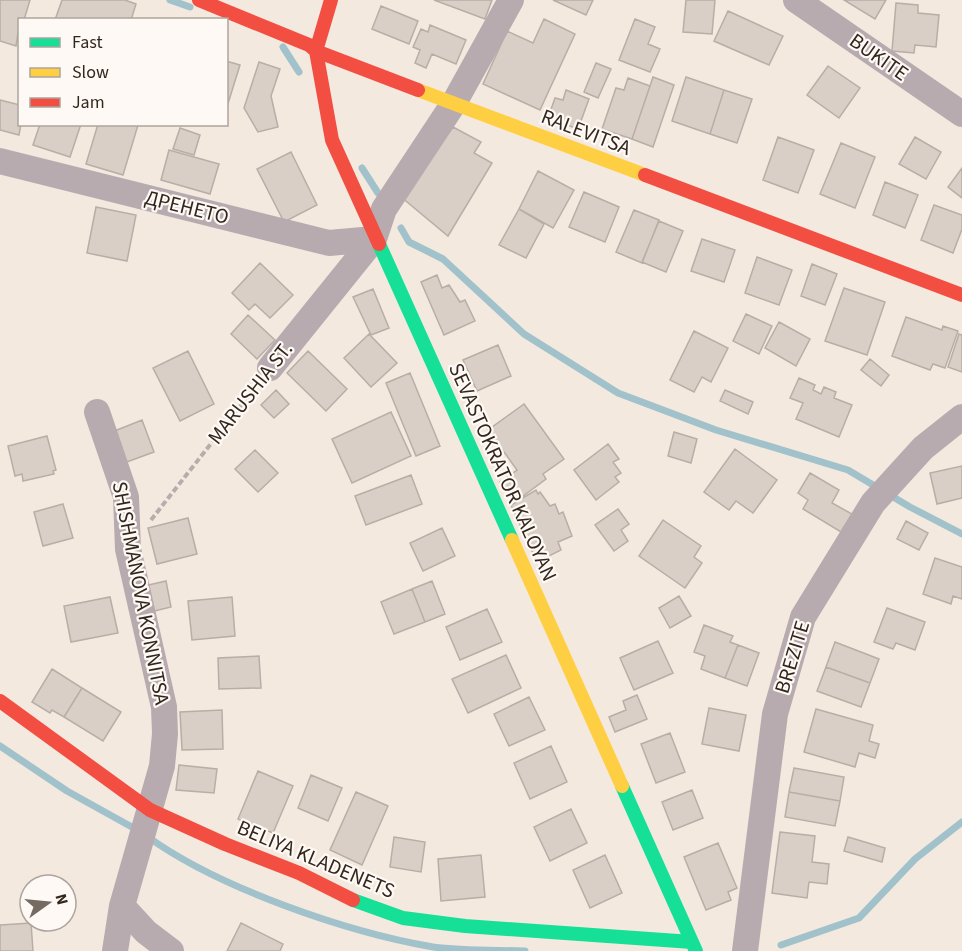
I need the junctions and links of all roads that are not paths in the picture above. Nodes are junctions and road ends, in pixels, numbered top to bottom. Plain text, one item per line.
1 (199, 0) edge
2 (332, 0) edge
3 (511, 0) edge
4 (796, 0) edge
5 (316, 51) junction
6 (454, 103) junction
7 (962, 114) edge
8 (0, 161) edge
9 (374, 239) junction
10 (962, 295) edge
11 (270, 368) road end
12 (97, 412) dead end
13 (962, 417) edge
14 (0, 701) edge
15 (150, 810) junction
16 (122, 906) junction
17 (694, 947) edge
18 (115, 951) edge
19 (171, 951) edge
20 (745, 951) edge

1 - 5 street, RALEVITSA
2 - 5 street, SEVASTOKRATOR KALOYAN
3 - 6 street
4 - 7 street, BUKITE
5 - 6 street, RALEVITSA
5 - 9 street, SEVASTOKRATOR KALOYAN
6 - 9 street
6 - 10 street, RALEVITSA
8 - 9 street, ДРЕНЕТО
9 - 11 street, MARUSHIA ST.
9 - 17 street, SEVASTOKRATOR KALOYAN
12 - 15 street, SHISHMANOVA KONNITSA
13 - 20 street, BREZITE
14 - 15 street, BELIYA KLADENETS
15 - 16 street, SHISHMANOVA KONNITSA
15 - 17 street, BELIYA KLADENETS
16 - 18 street, SHISHMANOVA KONNITSA
16 - 19 street

